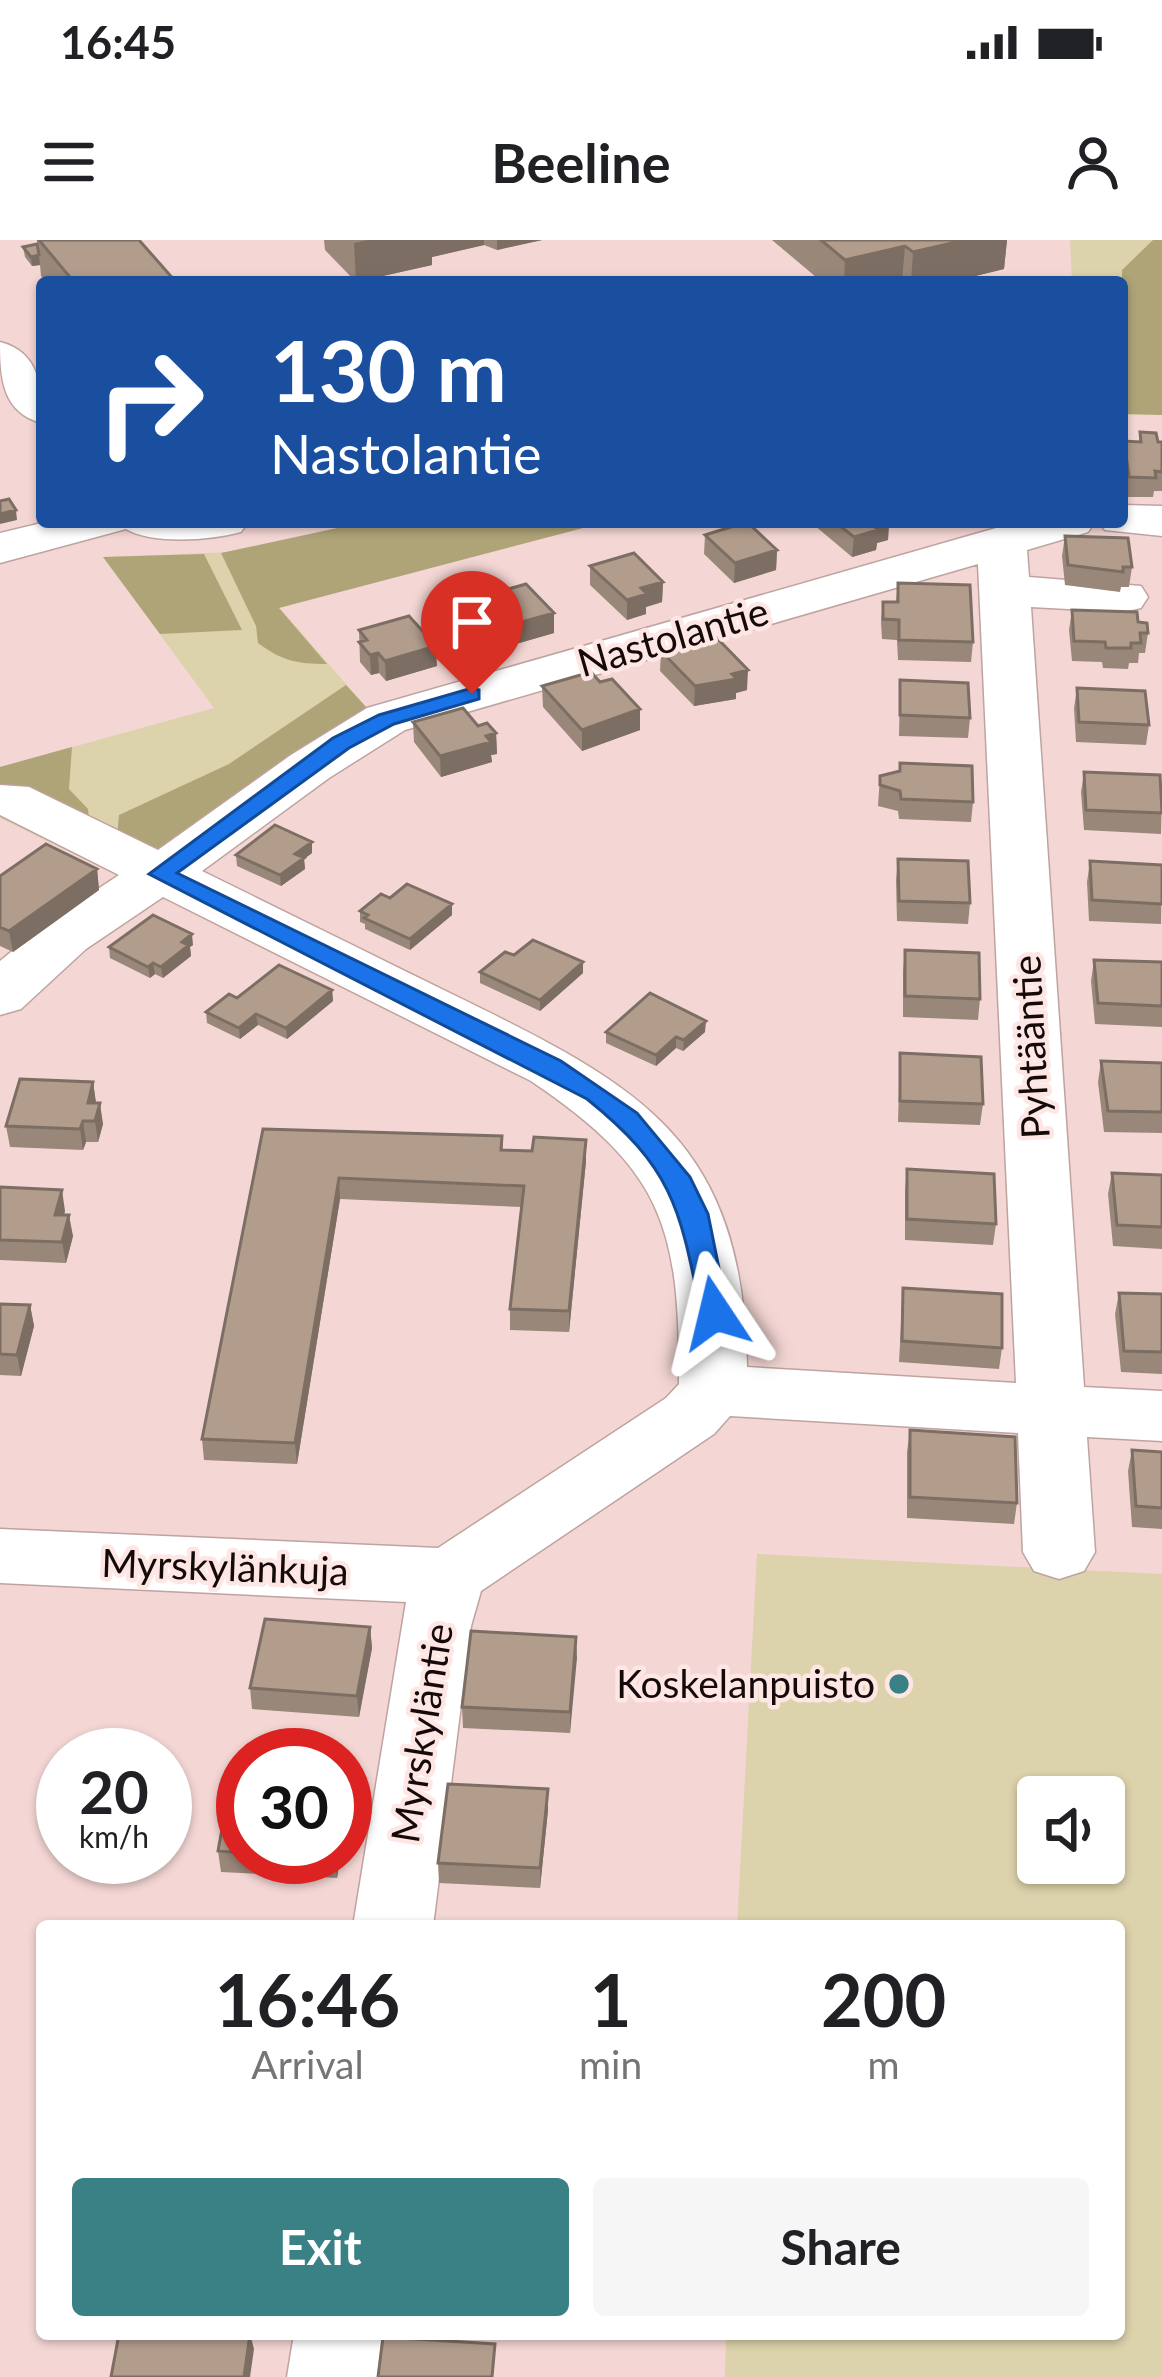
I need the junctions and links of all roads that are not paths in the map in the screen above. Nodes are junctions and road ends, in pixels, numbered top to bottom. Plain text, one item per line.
1 (0, 356) edge
2 (36, 402) edge
3 (1128, 520) edge
4 (1162, 521) edge
5 (82, 528) edge
6 (1062, 528) edge
7 (0, 548) edge
8 (1004, 566) junction
9 (1123, 597) edge
10 (10, 799) dead end
11 (161, 874) junction
12 (0, 996) edge
13 (713, 1390) junction
14 (1052, 1408) junction
15 (1162, 1416) edge
16 (1059, 1552) dead end
17 (0, 1556) edge
18 (451, 1576) junction
19 (395, 1920) edge
20 (337, 2340) edge
21 (332, 2377) edge

1 - 2 street
3 - 4 street
5 - 7 street
6 - 8 street, Nastolantie
8 - 9 street
8 - 11 street, Nastolantie
8 - 14 street, Pyhtääntie
10 - 11 street
11 - 12 street, Nastolantie
11 - 13 street
13 - 14 street
13 - 18 street, Myrskyläntie
14 - 15 street
14 - 16 street, Pyhtääntie
17 - 18 street, Myrskylänkuja
18 - 19 street, Myrskyläntie
20 - 21 street

